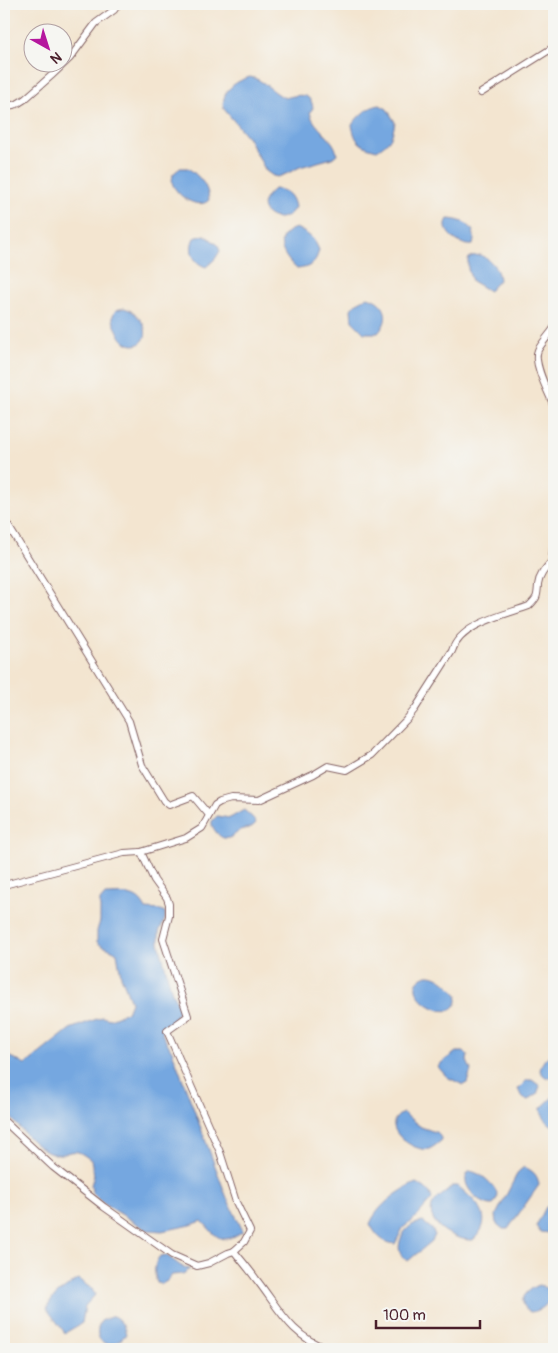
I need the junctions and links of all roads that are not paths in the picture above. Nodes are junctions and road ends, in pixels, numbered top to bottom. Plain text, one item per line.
1 (118, 4) edge
2 (554, 47) edge
3 (481, 93) dead end
4 (4, 107) edge
5 (554, 328) edge
6 (554, 406) edge
7 (4, 518) edge
8 (554, 535) edge
9 (209, 815) junction
10 (140, 852) junction
11 (4, 885) edge
12 (4, 1121) edge
13 (234, 1251) junction
14 (328, 1349) edge

1 - 4 street
2 - 3 street
5 - 6 street
7 - 9 street
8 - 9 street
9 - 10 street
10 - 11 street
10 - 13 street
12 - 13 street
13 - 14 street

